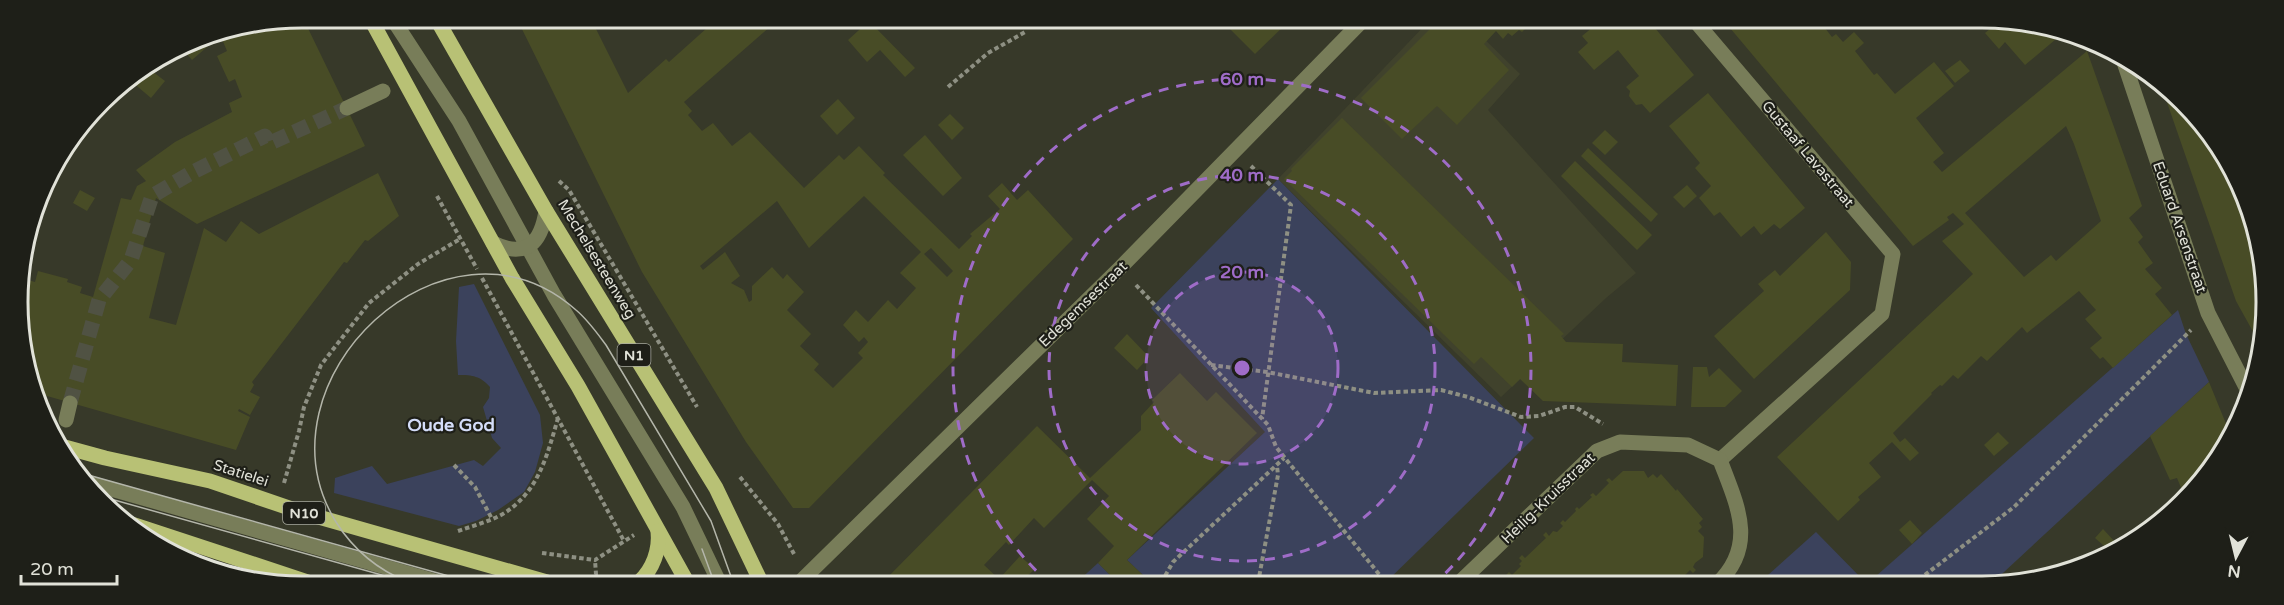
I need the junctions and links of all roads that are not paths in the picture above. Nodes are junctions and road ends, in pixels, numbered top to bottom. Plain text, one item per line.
1 (375, 28) edge
2 (399, 28) edge
3 (442, 28) edge
4 (1355, 28) edge
5 (1701, 28) edge
6 (2127, 71) edge
7 (383, 91) dead end
8 (347, 108) tunnel mouth
9 (546, 211) junction
10 (493, 243) junction
11 (528, 246) junction
12 (2243, 382) edge
13 (70, 403) tunnel mouth
14 (66, 420) dead end
15 (71, 449) edge
16 (1720, 460) junction
17 (98, 485) edge
18 (658, 528) junction
19 (150, 530) edge
20 (290, 576) edge
21 (417, 576) edge
22 (527, 576) edge
23 (646, 576) edge
24 (684, 576) edge
25 (716, 576) edge
26 (758, 576) edge
27 (805, 576) edge
28 (1466, 576) edge
29 (1726, 576) edge

1 - 10 main road
2 - 11 street
3 - 9 main road, Mechelsesteenweg / N1
4 - 27 street, Edegemsestraat
5 - 16 street, Gustaaf Lavastraat
6 - 12 street, Eduard Arsenstraat
7 - 8 street
9 - 11 street
9 - 26 main road, Mechelsesteenweg / N1
10 - 11 street
10 - 18 main road
11 - 25 street
13 - 14 street
15 - 22 main road, Statielei / N10
16 - 28 street, Heilig-Kruisstraat
16 - 29 street
17 - 21 street
18 - 23 main road
18 - 24 main road
19 - 20 main road

